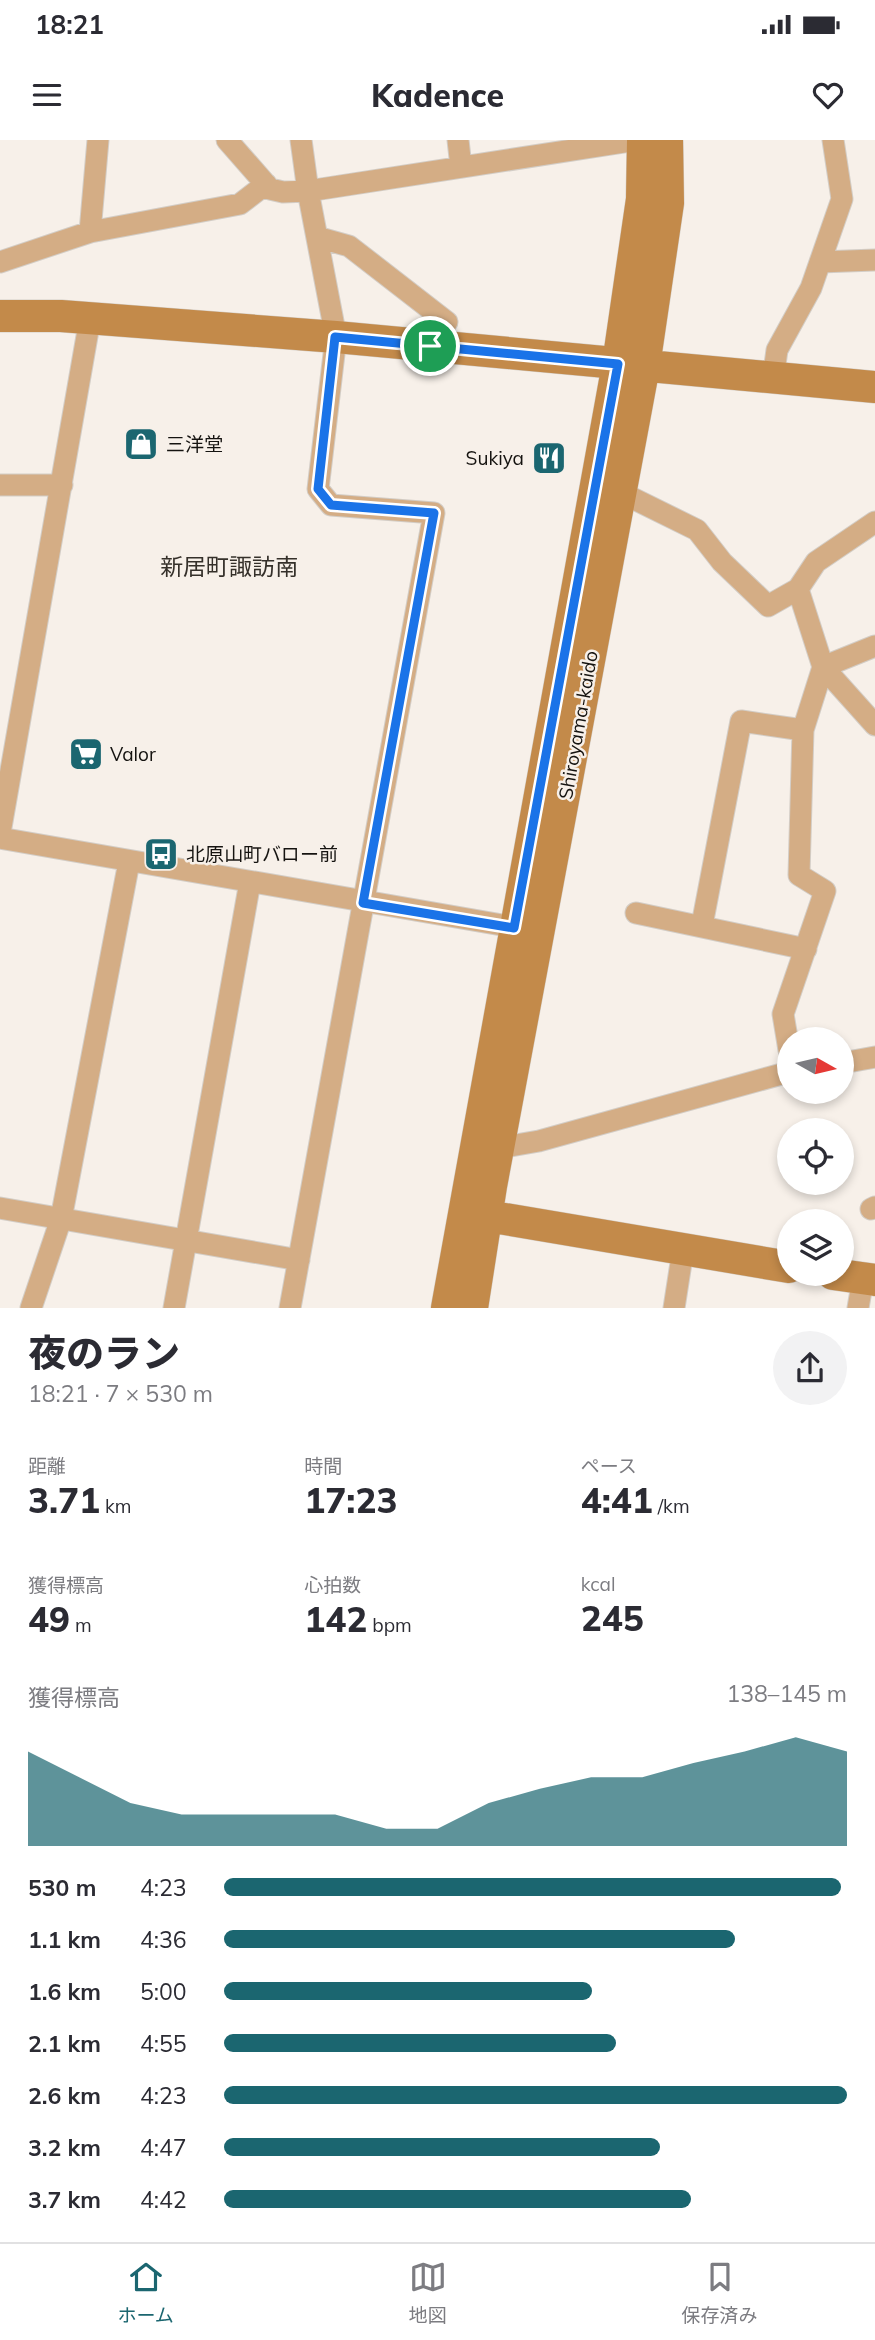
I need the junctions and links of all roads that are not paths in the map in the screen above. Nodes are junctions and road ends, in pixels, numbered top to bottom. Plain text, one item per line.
1 (98, 140) edge
2 (227, 140) edge
3 (301, 140) edge
4 (458, 140) edge
5 (637, 140) edge
6 (643, 140) edge
7 (667, 140) edge
8 (833, 140) edge
9 (461, 167) junction
10 (266, 184) junction
11 (308, 191) junction
12 (90, 232) junction
13 (317, 237) junction
14 (875, 260) edge
15 (0, 262) edge
16 (820, 262) junction
17 (0, 316) edge
18 (90, 318) junction
19 (447, 323) dead end
20 (335, 337) junction
21 (631, 365) junction
22 (773, 379) junction
23 (875, 387) edge
24 (0, 485) edge
25 (62, 485) junction
26 (620, 492) junction
27 (875, 522) edge
28 (798, 589) junction
29 (875, 646) edge
30 (823, 667) junction
31 (875, 725) edge
32 (803, 730) junction
33 (0, 835) edge
34 (129, 862) junction
35 (250, 882) junction
36 (363, 903) junction
37 (636, 913) dead end
38 (702, 925) junction
39 (514, 928) junction
40 (806, 949) junction
41 (785, 1027) edge
42 (875, 1057) edge
43 (854, 1061) edge
44 (777, 1075) edge
45 (498, 1148) junction
46 (0, 1208) edge
47 (487, 1216) junction
48 (61, 1219) junction
49 (186, 1239) junction
50 (683, 1250) junction
51 (299, 1260) junction
52 (777, 1265) edge
53 (31, 1307) edge
54 (174, 1307) edge
55 (290, 1307) edge
56 (447, 1307) edge
57 (472, 1307) edge
58 (674, 1307) edge

1 - 12 street
2 - 10 street
3 - 11 street
4 - 9 street
5 - 9 street
6 - 21 street, Shiroyama-kaido
7 - 21 street, Shiroyama-kaido
8 - 16 street
9 - 11 street
10 - 11 street
10 - 12 street
11 - 13 street
12 - 15 street
13 - 19 street
13 - 20 street
14 - 16 street
16 - 22 street
17 - 18 street
18 - 20 street
18 - 25 street
20 - 21 street
20 - 36 street
21 - 22 street
21 - 26 street, Shiroyama-kaido
21 - 39 street, Shiroyama-kaido
22 - 23 street
24 - 25 street
25 - 33 street
26 - 28 street
26 - 45 street, Shiroyama-kaido
27 - 28 street
28 - 30 street
29 - 30 street
30 - 31 street
30 - 32 street
32 - 38 street
32 - 40 street
33 - 34 street
34 - 35 street
34 - 48 street
35 - 36 street
35 - 49 street
36 - 39 street
36 - 51 street
37 - 38 street
38 - 40 street
39 - 56 street, Shiroyama-kaido
40 - 41 street
42 - 43 street
44 - 45 street
45 - 47 street, Shiroyama-kaido
46 - 48 street
47 - 50 street
47 - 57 street, Shiroyama-kaido
48 - 49 street
48 - 53 street
49 - 51 street
49 - 54 street
50 - 52 street
50 - 58 street
51 - 55 street

